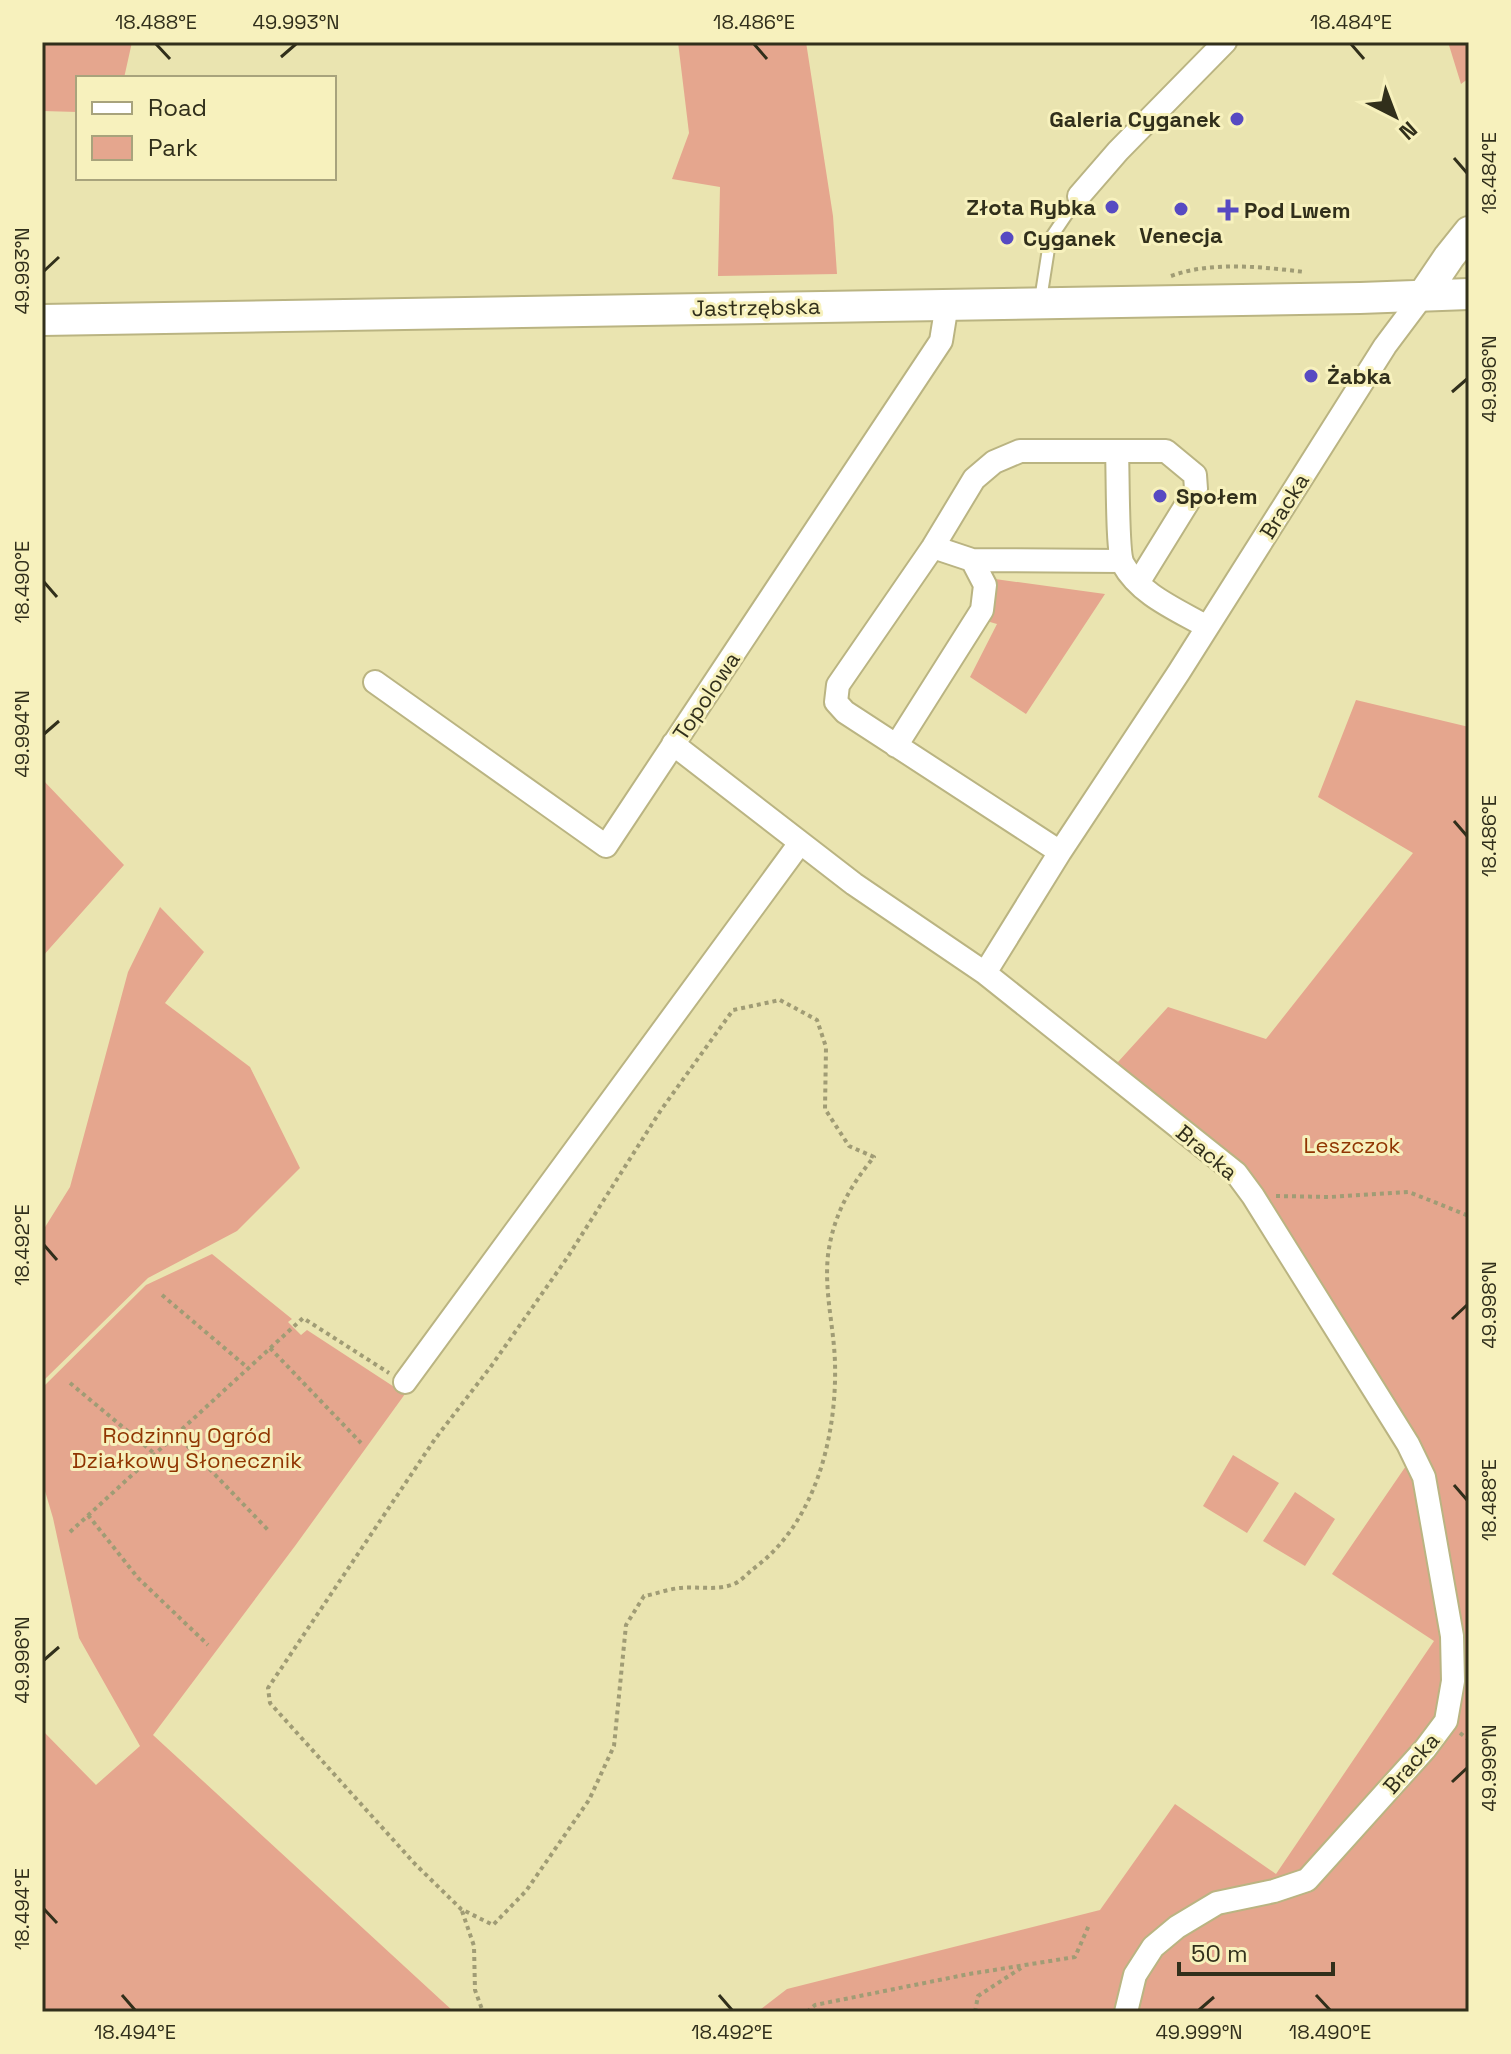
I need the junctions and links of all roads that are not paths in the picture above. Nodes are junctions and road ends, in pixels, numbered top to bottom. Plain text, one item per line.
1 (1224, 42) edge
2 (1079, 196) joint
3 (1469, 232) edge
4 (1424, 294) junction
5 (1469, 294) edge
6 (1039, 303) junction
7 (947, 304) junction
8 (42, 320) edge
9 (1117, 452) junction
10 (933, 547) junction
11 (972, 560) junction
12 (1121, 561) junction
13 (1138, 583) junction
14 (1207, 627) junction
15 (375, 682) dead end
16 (673, 744) junction
17 (896, 746) junction
18 (800, 843) junction
19 (1060, 852) junction
20 (985, 973) junction
21 (405, 1382) road end
22 (1126, 2012) edge

1 - 2 street
2 - 6 lane
3 - 4 main road
4 - 5 main road, Jastrzębska
4 - 6 main road, Jastrzębska
4 - 14 street, Bracka
6 - 7 main road, Jastrzębska
7 - 8 main road, Jastrzębska
7 - 16 street, Topolowa
9 - 10 street
9 - 12 street
9 - 13 street
10 - 11 street
10 - 17 street
11 - 12 street
11 - 17 street
12 - 13 street
13 - 14 street
14 - 19 street, Bracka
15 - 16 street, Topolowa
16 - 18 street
17 - 19 street
18 - 20 street
18 - 21 street
19 - 20 street, Bracka
20 - 22 street, Bracka

